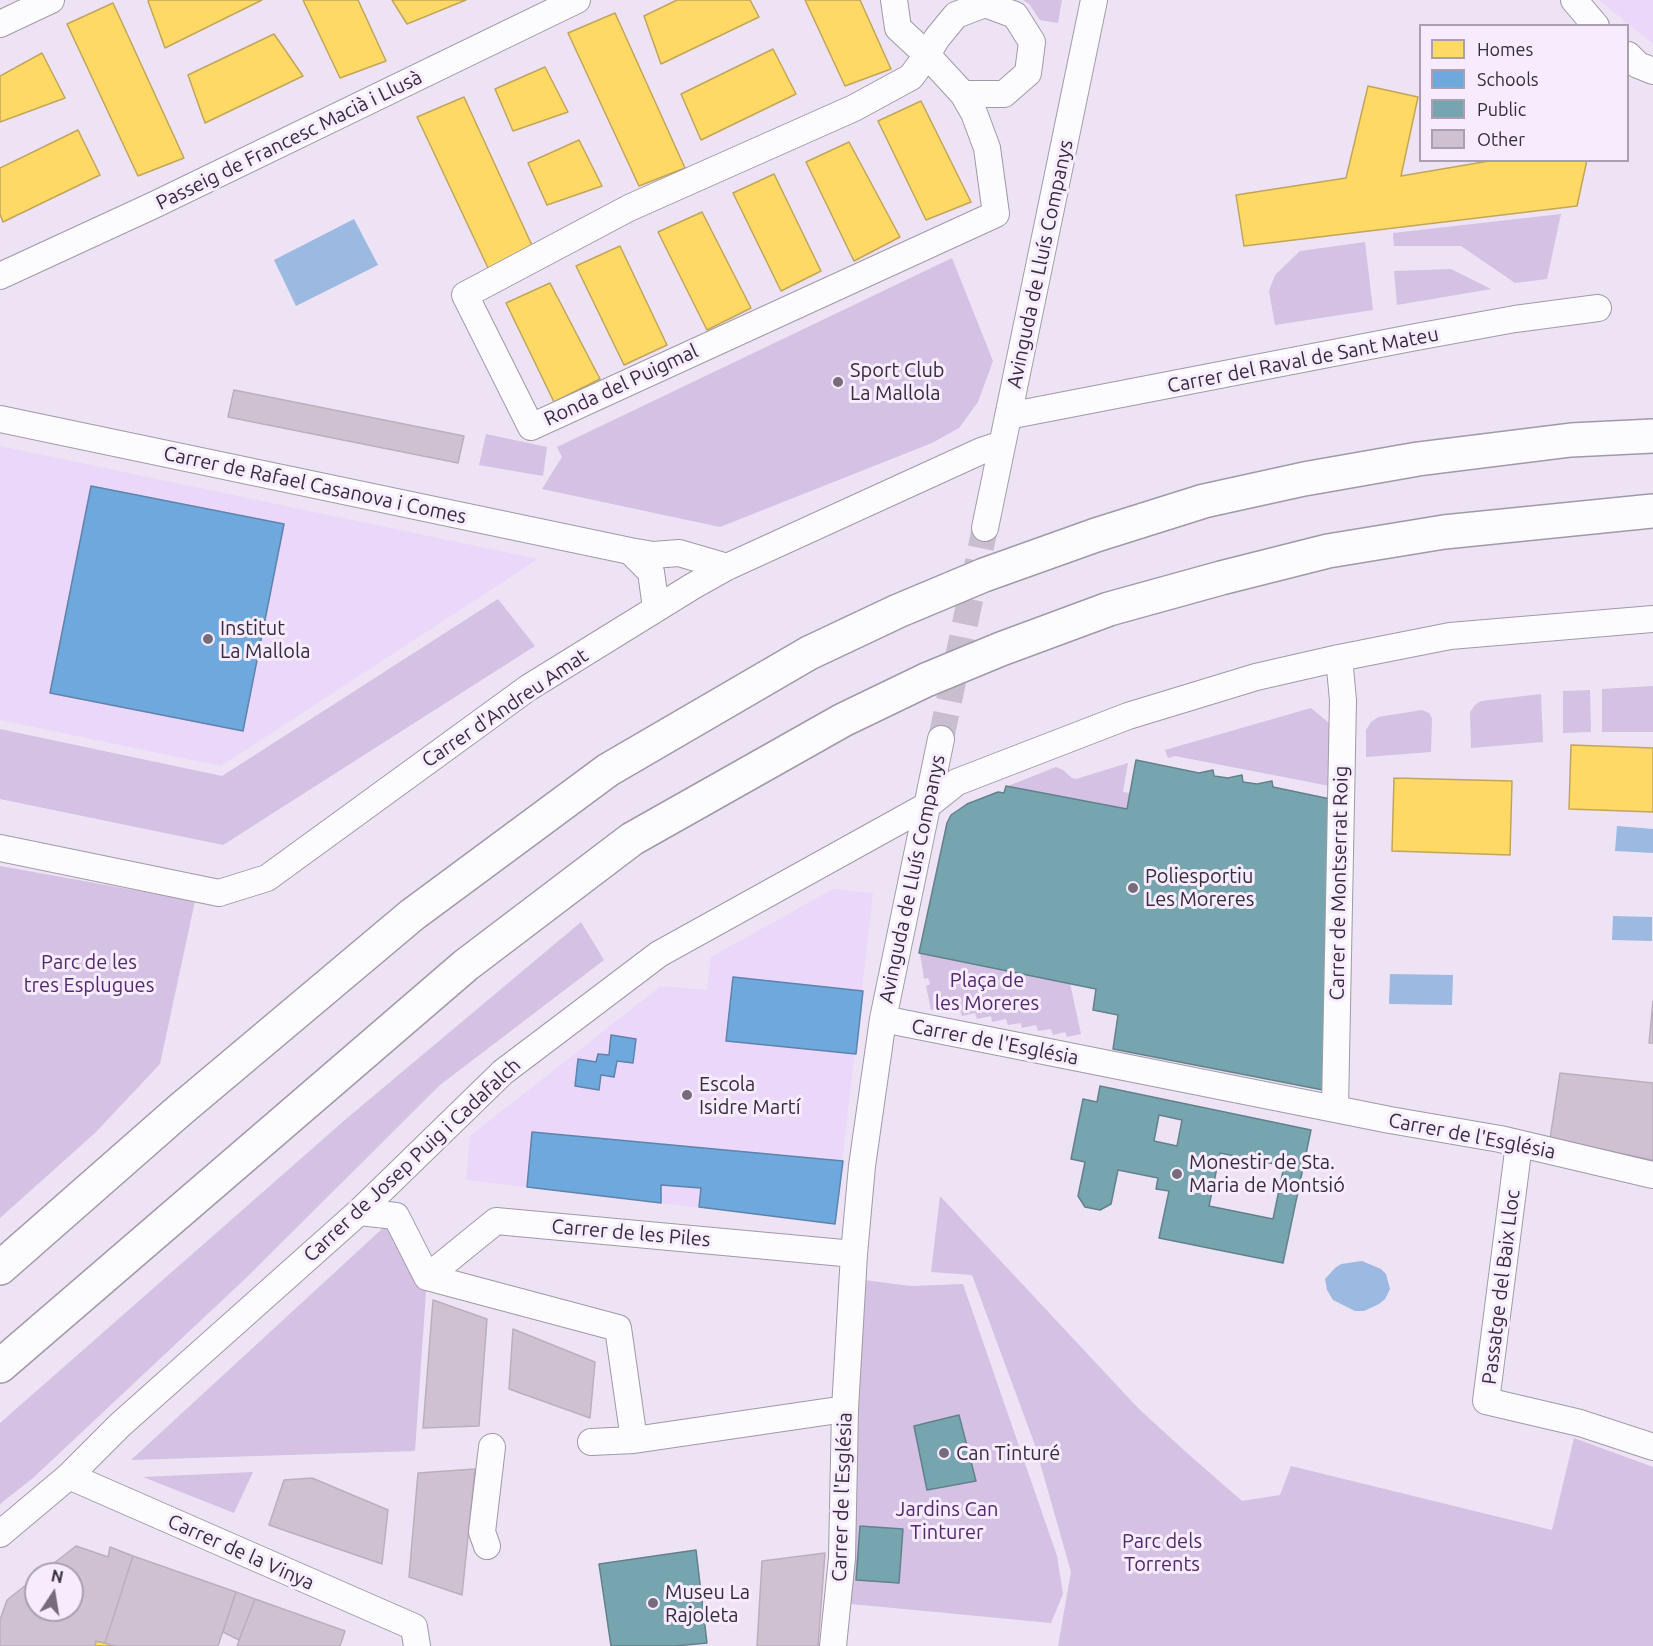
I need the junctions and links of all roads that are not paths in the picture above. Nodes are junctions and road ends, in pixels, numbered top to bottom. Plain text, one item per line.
1 (51, 0) edge
2 (577, 0) edge
3 (894, 0) edge
4 (1094, 0) edge
5 (1574, 0) edge
6 (0, 24) edge
7 (1594, 24) edge
8 (927, 55) junction
9 (1629, 56) edge
10 (1653, 71) edge
11 (963, 94) junction
12 (0, 276) edge
13 (1598, 308) dead end
14 (1008, 416) junction
15 (0, 419) edge
16 (1653, 436) edge
17 (1002, 444) junction
18 (1653, 511) edge
19 (985, 528) tunnel mouth
20 (642, 553) junction
21 (727, 567) junction
22 (693, 586) junction
23 (656, 608) junction
24 (1653, 619) edge
25 (1339, 658) junction
26 (941, 739) tunnel mouth
27 (928, 805) junction
28 (0, 848) edge
29 (883, 1019) junction
30 (1335, 1109) junction
31 (1519, 1144) junction
32 (1653, 1175) edge
33 (359, 1212) junction
34 (854, 1254) junction
35 (0, 1268) edge
36 (428, 1277) junction
37 (0, 1366) edge
38 (845, 1409) junction
39 (634, 1440) junction
40 (591, 1442) dead end
41 (492, 1447) dead end
42 (1653, 1447) edge
43 (69, 1476) junction
44 (0, 1534) edge
45 (487, 1546) dead end
46 (415, 1637) edge
47 (833, 1646) edge

1 - 6 street
2 - 12 street, Passeig de Francesc Macià i Llusà
3 - 8 street
4 - 14 street, Avinguda de Lluís Companys
5 - 7 street
8 - 11 street, Ronda del Puigmal
8 - 11 street
8 - 11 street, Ronda del Puigmal
9 - 10 street
13 - 14 street, Carrer del Raval de Sant Mateu
14 - 17 street, Avinguda de Lluís Companys
15 - 20 street, Carrer de Rafael Casanova i Comes
16 - 35 highway
17 - 19 street, Avinguda de Lluís Companys
17 - 21 street, Carrer d'Andreu Amat
18 - 37 highway
20 - 21 street, Carrer de Rafael Casanova i Comes
20 - 22 street
20 - 23 street
21 - 22 street, Carrer d'Andreu Amat
22 - 23 street, Carrer d'Andreu Amat
23 - 28 street, Carrer d'Andreu Amat
24 - 25 street, Carrer de Josep Puig i Cadafalch
25 - 27 street, Carrer de Josep Puig i Cadafalch
25 - 30 street, Carrer de Montserrat Roig
26 - 27 street, Avinguda de Lluís Companys
27 - 29 street, Avinguda de Lluís Companys
27 - 33 street, Carrer de Josep Puig i Cadafalch
29 - 30 street, Carrer de l'Església
29 - 34 street, Carrer de l'Església
30 - 31 street, Carrer de l'Església
31 - 32 street, Carrer de l'Església
31 - 42 street, Passatge del Baix Lloc
33 - 36 street
33 - 43 street, Carrer de Josep Puig i Cadafalch
34 - 36 street, Carrer de les Piles
34 - 38 street, Carrer de l'Església
36 - 39 street
38 - 39 street
38 - 47 street, Carrer de l'Església
39 - 40 street
41 - 45 street
43 - 44 street, Carrer de Josep Puig i Cadafalch
43 - 46 street, Carrer de la Vinya

